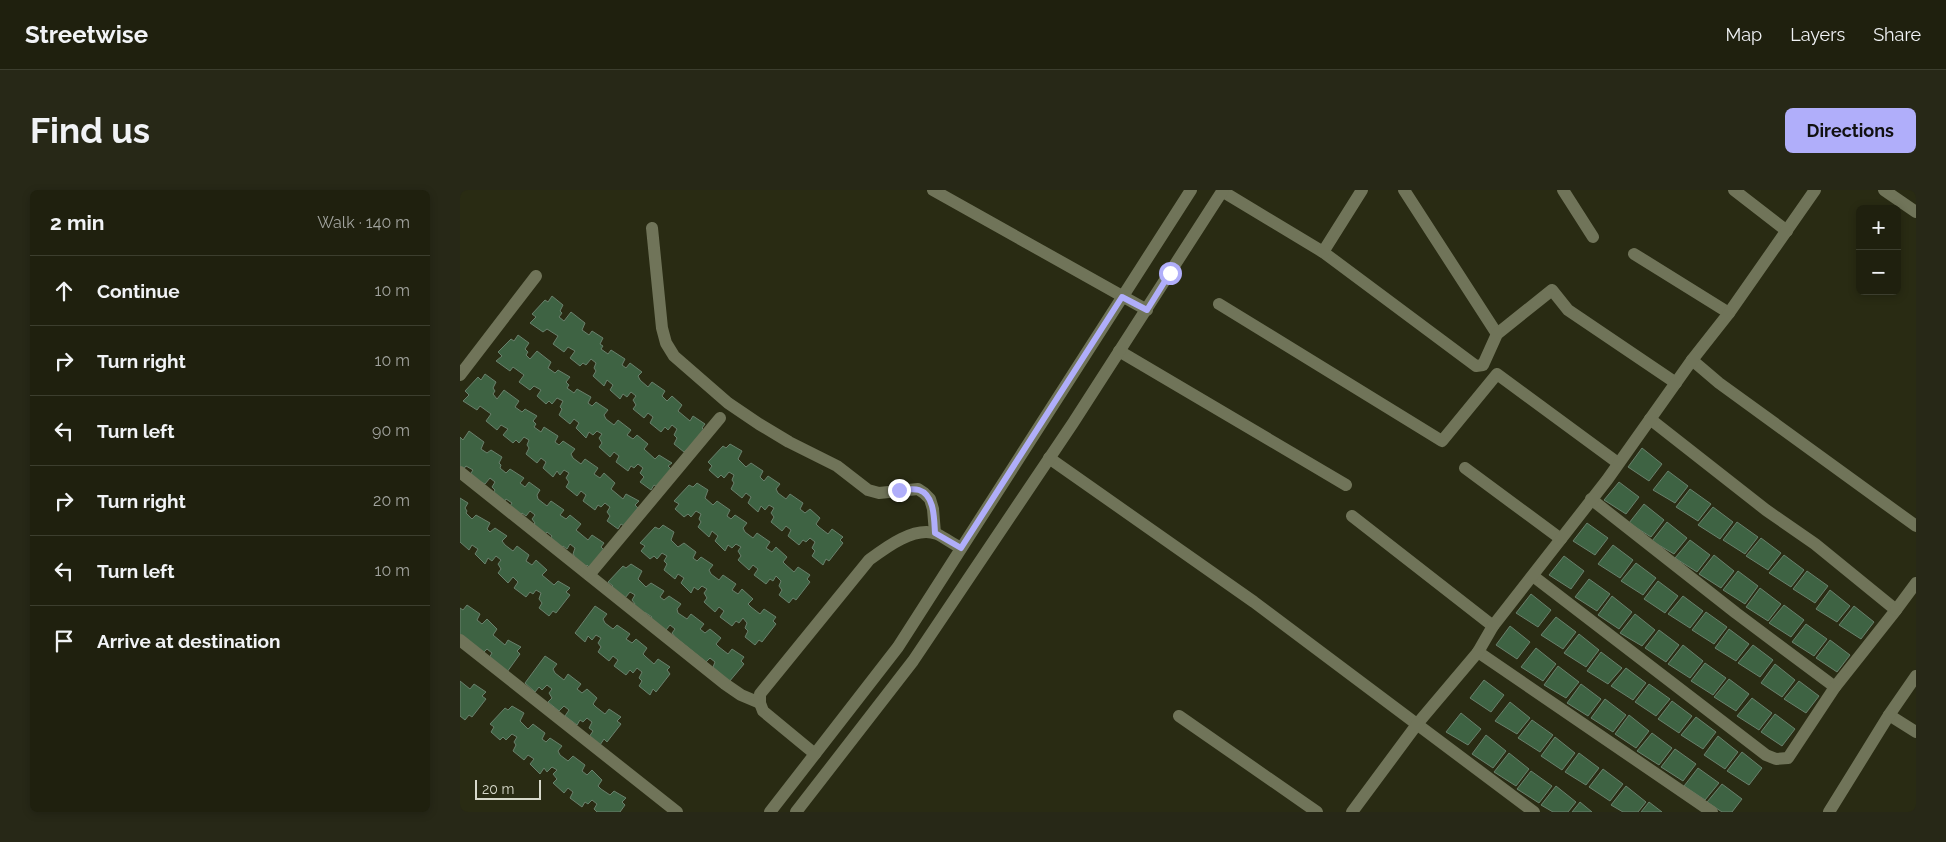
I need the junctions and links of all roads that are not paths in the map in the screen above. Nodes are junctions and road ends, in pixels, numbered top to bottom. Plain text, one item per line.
1 (933, 190) edge
2 (1191, 190) edge
3 (1362, 190) edge
4 (1404, 190) edge
5 (1563, 190) edge
6 (1734, 190) edge
7 (1815, 190) edge
8 (1884, 190) edge
9 (1222, 191) edge
10 (1916, 212) edge
11 (652, 228) dead end
12 (1786, 231) junction
13 (1593, 237) dead end
14 (1323, 252) junction
15 (1634, 254) dead end
16 (536, 276) dead end
17 (1122, 297) junction
18 (1219, 304) dead end
19 (1147, 310) junction
20 (1729, 313) junction
21 (1497, 334) junction
22 (1119, 351) junction
23 (1692, 360) junction
24 (460, 375) edge
25 (1676, 383) junction
26 (720, 418) dead end
27 (1650, 419) junction
28 (1049, 458) junction
29 (1618, 463) junction
30 (1465, 468) dead end
31 (460, 472) edge
32 (1346, 485) dead end
33 (1591, 499) junction
34 (1352, 516) dead end
35 (1916, 526) edge
36 (935, 533) junction
37 (1561, 539) junction
38 (961, 548) junction
39 (589, 575) junction
40 (1533, 576) junction
41 (1916, 583) edge
42 (1896, 610) junction
43 (1493, 626) junction
44 (460, 640) edge
45 (1478, 652) junction
46 (1916, 676) edge
47 (1835, 687) junction
48 (760, 703) junction
49 (1889, 715) junction
50 (1179, 716) dead end
51 (1418, 723) junction
52 (1916, 732) edge
53 (815, 754) junction
54 (677, 812) edge
55 (770, 812) edge
56 (796, 812) edge
57 (1317, 812) edge
58 (1352, 812) edge
59 (1534, 812) edge
60 (1712, 812) edge
61 (1829, 812) edge

1 - 17 street
2 - 17 street
3 - 14 street
4 - 21 street
5 - 13 street
6 - 12 street
7 - 12 street
8 - 10 street
9 - 14 street
9 - 19 street
11 - 36 street
12 - 20 street
14 - 21 street
15 - 20 street
16 - 24 street
17 - 19 street
17 - 38 street
18 - 29 street
19 - 22 street
20 - 23 street
21 - 25 street
22 - 28 street
22 - 32 street
23 - 25 street
23 - 35 street
25 - 27 street
26 - 39 street
27 - 29 street
27 - 42 street
28 - 51 street
28 - 56 street
29 - 33 street
30 - 37 street
31 - 39 street
33 - 37 street
33 - 47 street
34 - 43 street
36 - 38 street
36 - 48 street
37 - 40 street
38 - 53 street
39 - 48 street
40 - 43 street
40 - 47 street
41 - 42 street
42 - 47 street
43 - 45 street
44 - 54 street
45 - 51 street
45 - 60 street
46 - 49 street
48 - 53 street
49 - 52 street
49 - 61 street
50 - 57 street
51 - 58 street
51 - 59 street
53 - 55 street

